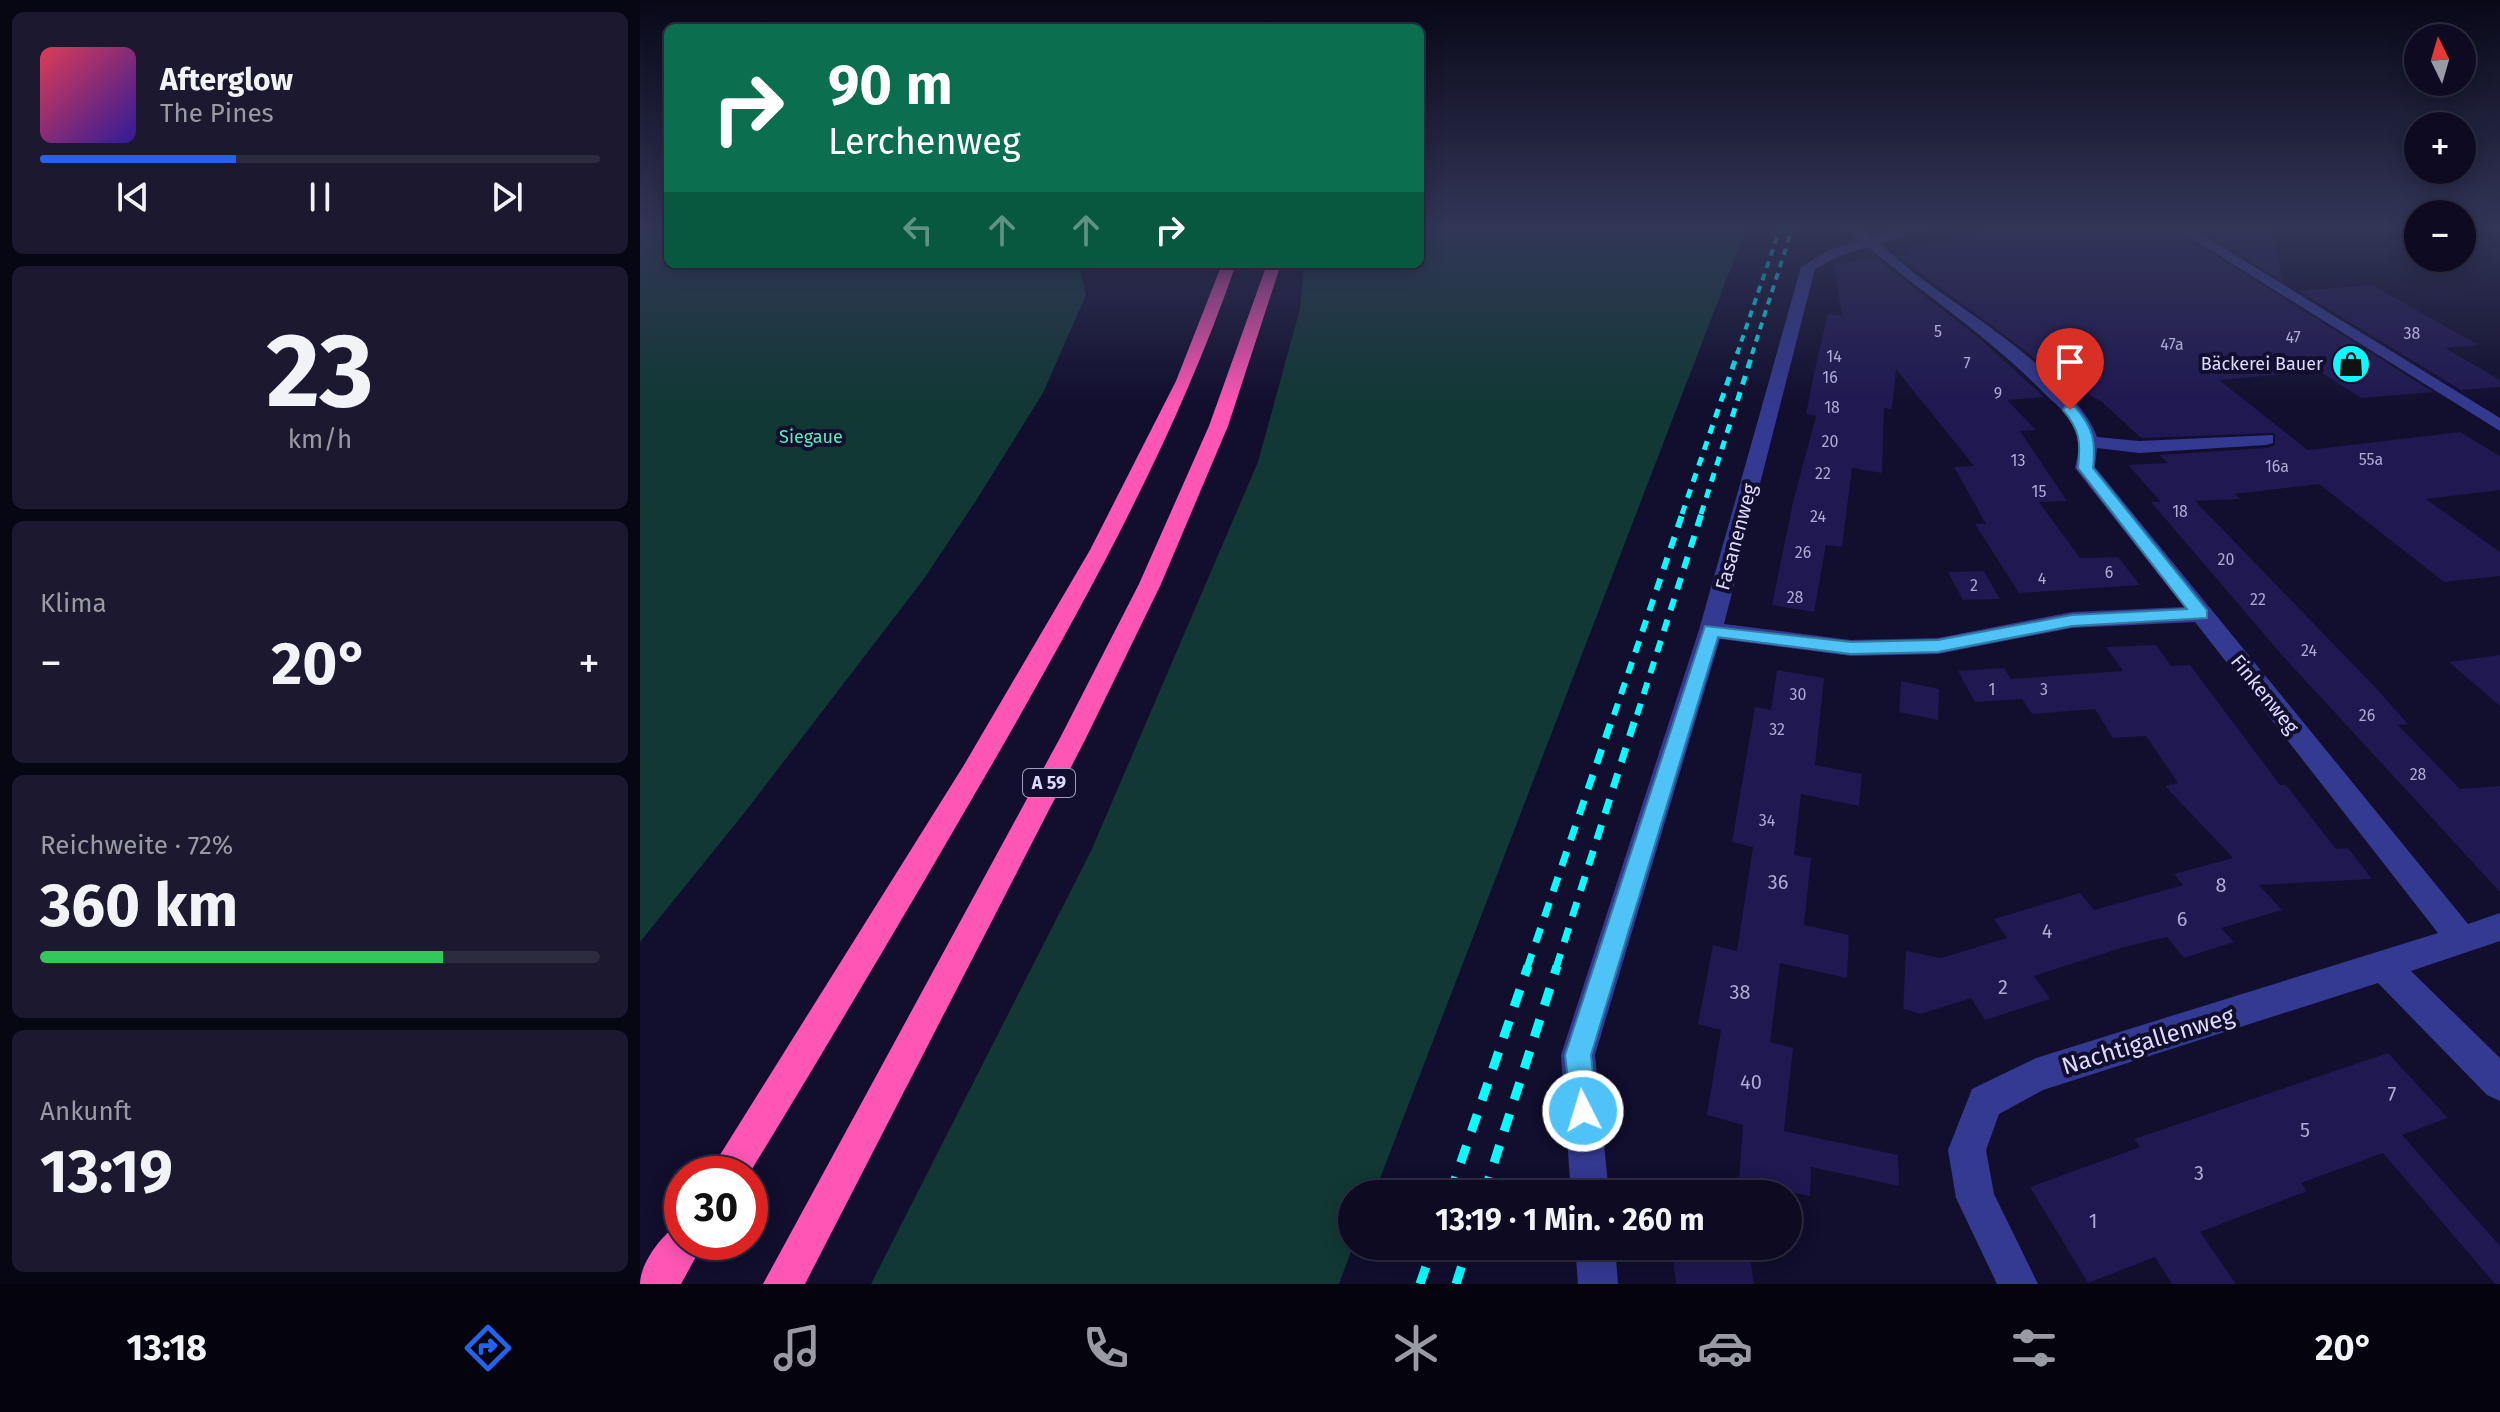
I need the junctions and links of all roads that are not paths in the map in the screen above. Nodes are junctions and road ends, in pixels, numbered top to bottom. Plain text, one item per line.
1 (1221, 286) edge
2 (1268, 286) edge
3 (1803, 286) edge
4 (1922, 286) edge
5 (2275, 286) edge
6 (2500, 426) edge
7 (2266, 439) dead end
8 (2089, 442) junction
9 (2201, 614) junction
10 (1711, 630) junction
11 (2500, 927) edge
12 (2462, 940) junction
13 (2383, 966) junction
14 (2500, 1083) edge
15 (738, 1156) edge
16 (1589, 1180) edge
17 (672, 1260) edge
18 (1596, 1260) edge
19 (657, 1284) edge
20 (783, 1284) edge
21 (1598, 1284) edge
22 (2018, 1284) edge

1 - 15 highway
2 - 20 highway, A 59
3 - 10 street, Fasanenweg
4 - 8 street, Finkenweg
5 - 6 street
7 - 8 street
8 - 9 street, Finkenweg
9 - 10 street
9 - 12 street, Finkenweg
10 - 16 street, Fasanenweg
11 - 12 street, Nachtigallenweg
12 - 13 street, Nachtigallenweg
13 - 14 street
13 - 22 street, Nachtigallenweg
17 - 19 highway
18 - 21 street

